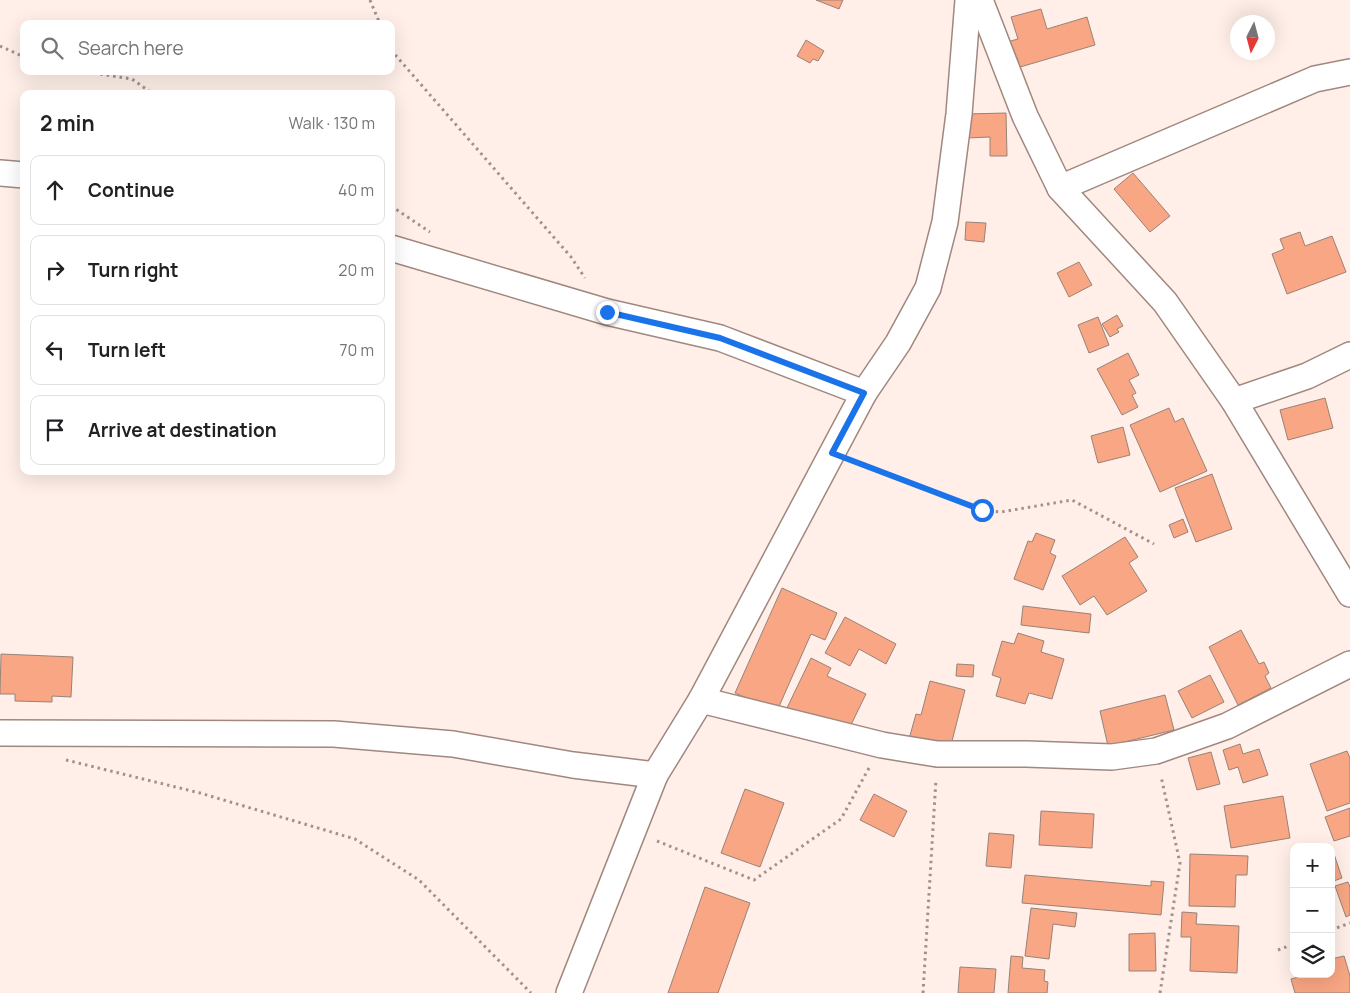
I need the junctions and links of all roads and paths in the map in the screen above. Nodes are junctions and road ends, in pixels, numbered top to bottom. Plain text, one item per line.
1 (370, 0) edge
2 (968, 0) edge
3 (980, 0) edge
4 (378, 20) edge
5 (0, 46) edge
6 (20, 55) edge
7 (395, 55) edge
8 (1350, 72) edge
9 (106, 75) edge
10 (147, 90) edge
11 (0, 173) edge
12 (20, 175) edge
13 (1060, 188) junction
14 (395, 249) edge
15 (607, 312) junction
16 (1350, 356) edge
17 (864, 393) junction
18 (1234, 401) junction
19 (832, 453) junction
20 (1154, 544) dead end
21 (1350, 594) edge
22 (1350, 664) edge
23 (701, 700) junction
24 (0, 733) edge
25 (882, 745) junction
26 (1156, 751) junction
27 (937, 754) junction
28 (62, 759) dead end
29 (655, 775) junction
30 (633, 831) junction
31 (1350, 923) edge
32 (1335, 929) edge
33 (1290, 946) edge
34 (1278, 950) dead end
35 (530, 993) edge
36 (569, 993) edge
37 (923, 993) edge
38 (1160, 993) edge

1 - 4 path
2 - 17 street
3 - 13 street
5 - 6 path
7 - 15 path
8 - 13 street
9 - 10 path
11 - 12 street
13 - 18 street
14 - 15 street
15 - 17 street
16 - 18 street
17 - 19 street
18 - 21 street
19 - 20 path
19 - 23 street
22 - 26 street
23 - 25 street
23 - 29 street
24 - 29 street
25 - 27 street
25 - 30 path
26 - 27 street
26 - 38 path
27 - 37 path
28 - 35 path
29 - 30 street
30 - 36 street
31 - 32 path
33 - 34 path

